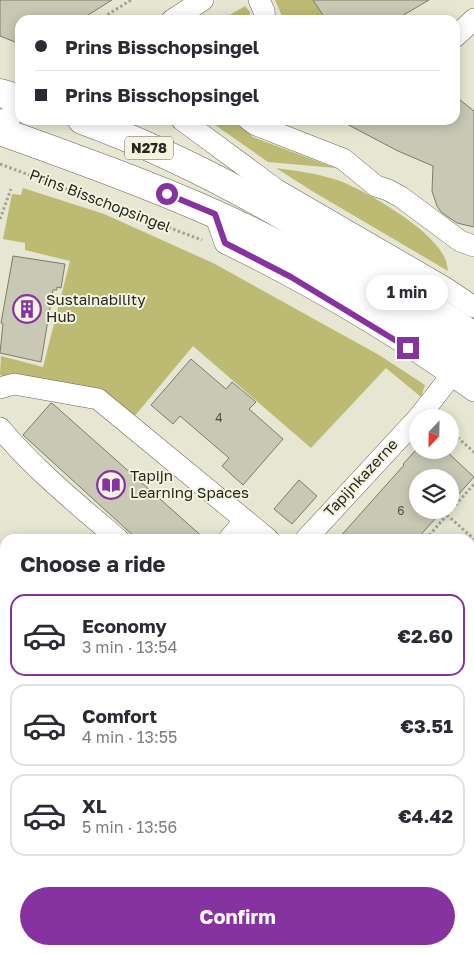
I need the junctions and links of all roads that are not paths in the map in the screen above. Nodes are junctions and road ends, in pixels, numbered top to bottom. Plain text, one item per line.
1 (203, 0) edge
2 (258, 0) edge
3 (180, 15) edge
4 (264, 15) edge
5 (474, 19) edge
6 (460, 32) edge
7 (0, 92) edge
8 (15, 96) edge
9 (15, 113) edge
10 (0, 122) edge
11 (94, 125) edge
12 (189, 125) edge
13 (256, 125) edge
14 (0, 131) edge
15 (287, 196) junction
16 (302, 227) junction
17 (474, 246) edge
18 (474, 307) edge
19 (474, 336) edge
20 (463, 370) edge
21 (0, 388) edge
22 (474, 391) edge
23 (426, 409) edge
24 (0, 428) edge
25 (409, 428) edge
26 (245, 520) junction
27 (112, 534) edge
28 (233, 534) edge
29 (262, 534) edge
30 (311, 534) edge

1 - 3 street
2 - 4 street
5 - 6 street
7 - 8 main road
9 - 10 street
11 - 16 main road, N278
12 - 15 street
13 - 17 street
14 - 20 main road, Prins Bisschopsingel / N278
15 - 16 street
15 - 18 street
16 - 19 main road, N278
20 - 22 street, Prins Bisschopsingel
20 - 23 street, Tapijnkazerne
21 - 26 street
24 - 27 street
25 - 30 street, Tapijnkazerne
26 - 28 street
26 - 29 street

